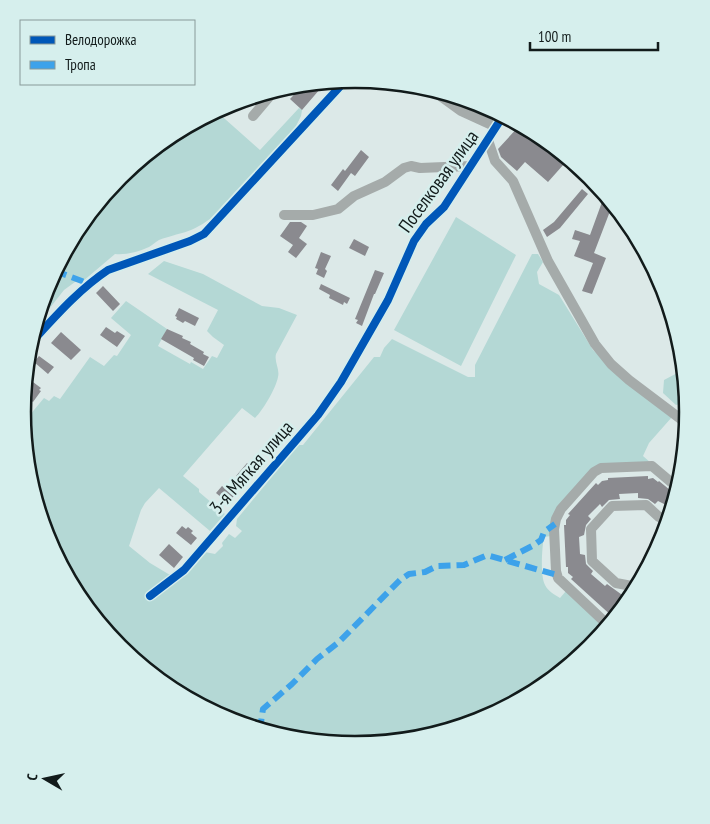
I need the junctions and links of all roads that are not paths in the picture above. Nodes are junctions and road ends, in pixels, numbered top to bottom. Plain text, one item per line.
1 (338, 89) edge
2 (266, 100) edge
3 (448, 102) edge
4 (253, 116) dead end
5 (499, 122) edge
6 (496, 127) junction
7 (488, 140) junction
8 (469, 166) junction
9 (284, 215) dead end
10 (41, 332) edge
11 (361, 346) joint
12 (679, 418) edge
13 (671, 482) edge
14 (661, 517) edge
15 (628, 585) edge
16 (150, 596) dead end
17 (603, 620) edge

1 - 10 street
2 - 4 street
3 - 6 street
5 - 6 street, Поселковая улица
6 - 7 street, Поселковая улица
7 - 8 street, Поселковая улица
7 - 12 street
8 - 9 street
8 - 11 street, Поселковая улица
11 - 16 street, 3-я Мягкая улица
13 - 17 street
14 - 15 street

